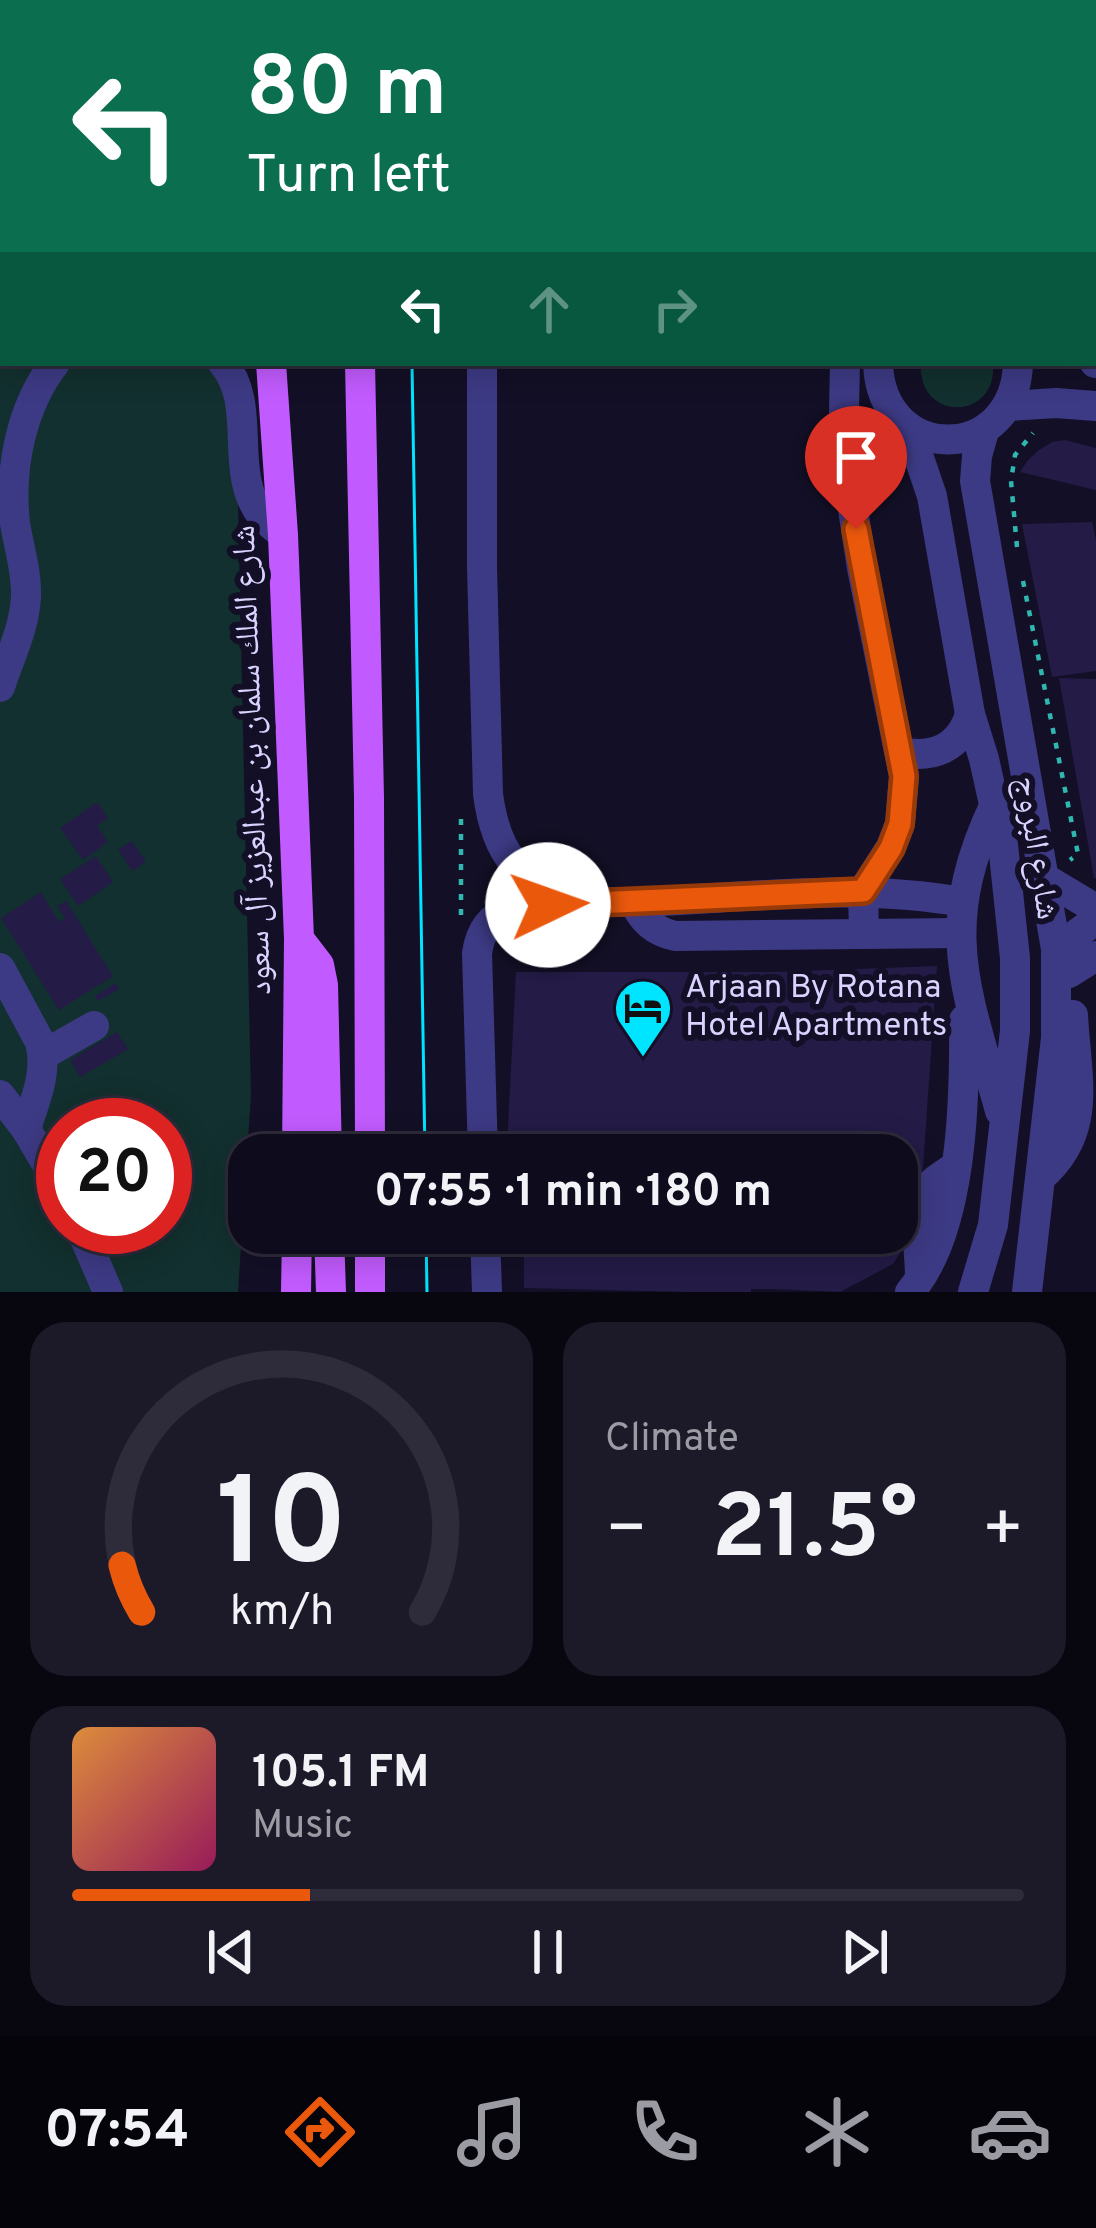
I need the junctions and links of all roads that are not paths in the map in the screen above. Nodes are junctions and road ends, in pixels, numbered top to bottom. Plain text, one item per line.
1 (50, 366) edge
2 (226, 366) edge
3 (271, 366) edge
4 (360, 366) edge
5 (482, 366) edge
6 (845, 366) edge
7 (878, 366) edge
8 (1018, 366) edge
9 (1008, 406) junction
10 (1096, 406) edge
11 (902, 424) junction
12 (984, 430) junction
13 (10, 440) edge
14 (283, 535) junction
15 (0, 686) edge
16 (970, 714) junction
17 (900, 752) junction
18 (995, 804) junction
19 (1046, 879) junction
20 (863, 891) junction
21 (580, 902) junction
22 (634, 902) junction
23 (962, 902) junction
24 (1096, 909) edge
25 (1096, 920) edge
26 (864, 933) junction
27 (960, 933) junction
28 (299, 939) junction
29 (1096, 956) edge
30 (0, 968) edge
31 (1063, 974) junction
32 (964, 978) junction
33 (94, 1026) dead end
34 (44, 1055) junction
35 (0, 1095) edge
36 (1004, 1126) junction
37 (26, 1129) junction
38 (297, 1134) edge
39 (326, 1134) edge
40 (370, 1134) edge
41 (482, 1134) edge
42 (36, 1146) edge
43 (89, 1254) edge
44 (296, 1254) edge
45 (330, 1254) edge
46 (370, 1254) edge
47 (486, 1254) edge
48 (915, 1286) edge
49 (102, 1290) edge
50 (296, 1292) edge
51 (331, 1292) edge
52 (370, 1292) edge
53 (487, 1292) edge
54 (973, 1292) edge
55 (1027, 1292) edge

1 - 13 street
2 - 14 street
3 - 14 main road, شارع الملك سلمان بن عبدالعزيز آل سعود
4 - 40 main road
5 - 21 street
6 - 17 street
7 - 11 street, شارع البروج
8 - 9 street
9 - 10 street
9 - 12 street
11 - 12 street
11 - 16 street, شارع البروج
12 - 19 street, شارع البروج
13 - 15 street
14 - 28 main road, شارع الملك سلمان بن عبدالعزيز آل سعود
16 - 17 street
16 - 18 street, شارع البروج
17 - 20 street
18 - 23 street
18 - 36 street, شارع البروج
19 - 24 street
19 - 31 street, شارع البروج
20 - 22 street
20 - 23 street
20 - 26 street
21 - 22 street
21 - 41 street
22 - 26 street
23 - 27 street
25 - 31 street
26 - 27 street
27 - 32 street
28 - 38 main road, شارع الملك سلمان بن عبدالعزيز آل سعود
28 - 39 main road
29 - 31 street
30 - 34 street
31 - 55 street, شارع البروج
32 - 36 street
32 - 48 street
33 - 34 street
34 - 37 street
35 - 37 street
36 - 54 street, شارع البروج
37 - 42 street
43 - 49 street
44 - 50 main road
45 - 51 main road
46 - 52 main road
47 - 53 street

